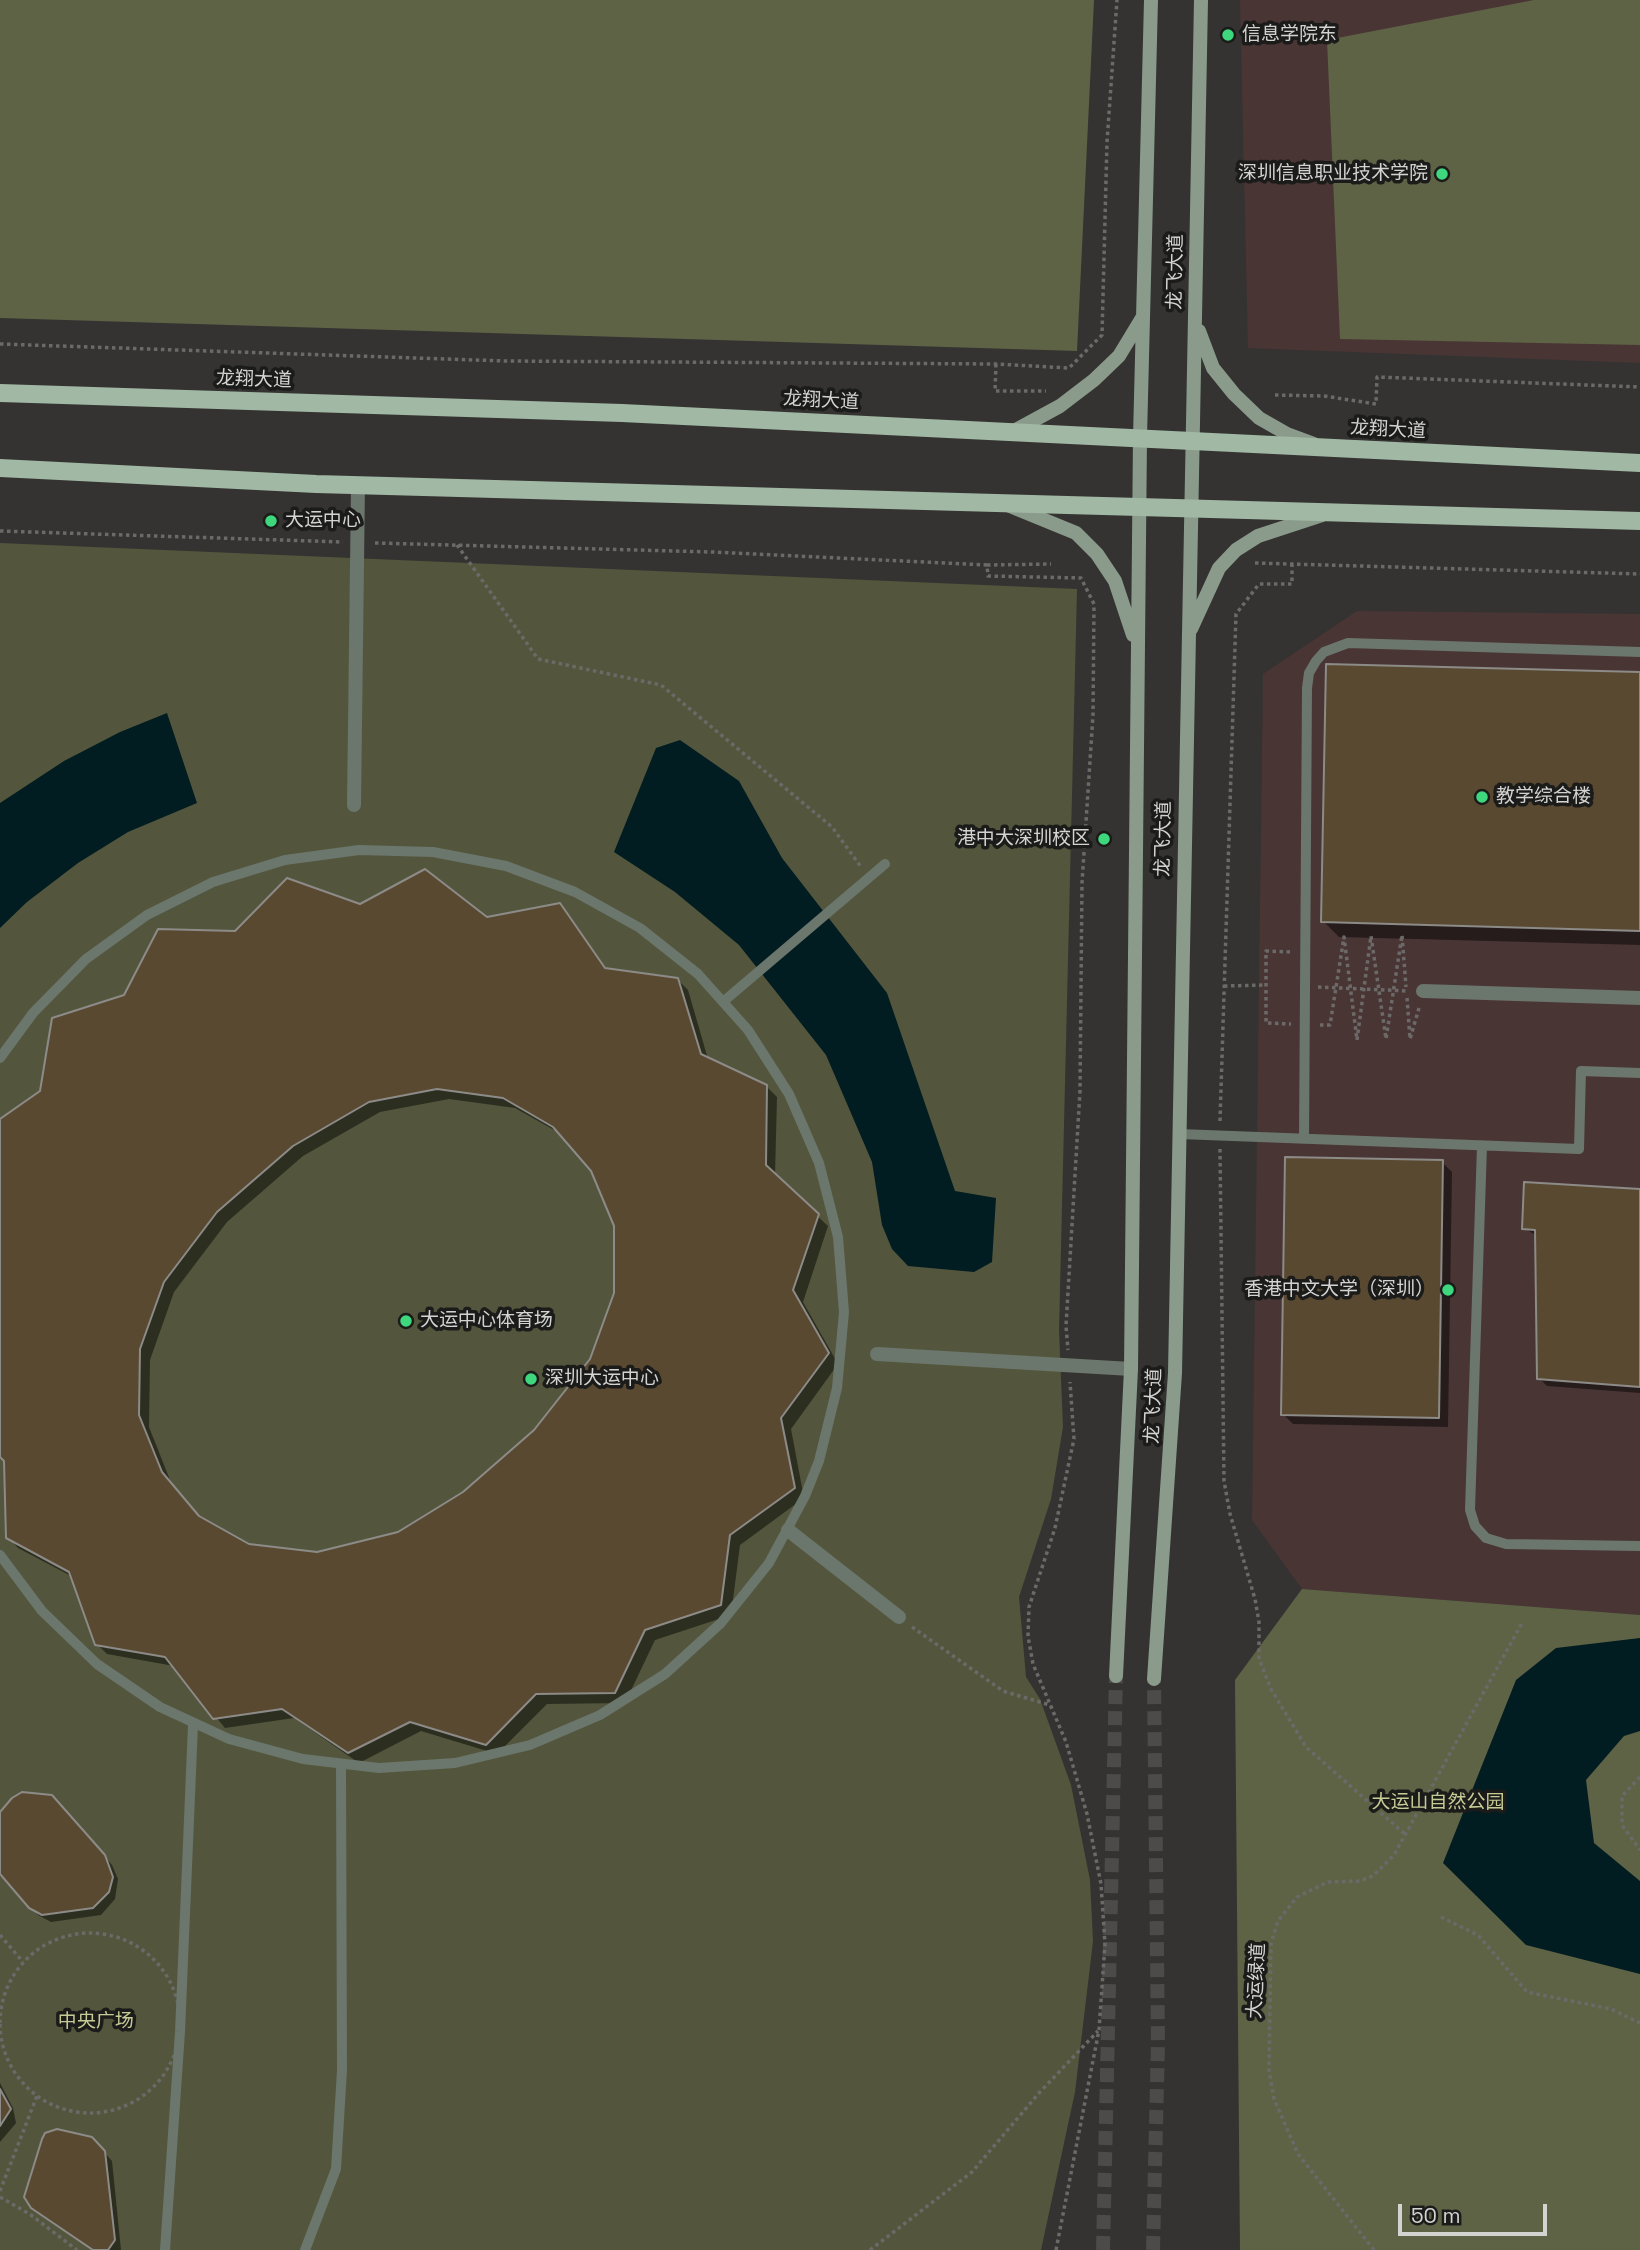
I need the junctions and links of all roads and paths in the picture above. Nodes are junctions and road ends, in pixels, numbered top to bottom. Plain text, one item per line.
1 (1117, 0) edge
2 (1151, 0) edge
3 (1201, 0) edge
4 (1194, 305) junction
5 (1143, 316) junction
6 (0, 344) edge
7 (996, 363) junction
8 (1640, 387) edge
9 (1046, 391) dead end
10 (0, 393) edge
11 (1275, 394) dead end
12 (1014, 431) junction
13 (1140, 437) junction
14 (1193, 440) junction
15 (1322, 447) junction
16 (1640, 463) edge
17 (0, 468) edge
18 (358, 485) junction
19 (1006, 505) junction
20 (1139, 508) junction
21 (1191, 509) junction
22 (1329, 513) junction
23 (1640, 521) edge
24 (0, 531) edge
25 (358, 543) junction
26 (457, 545) junction
27 (1292, 561) junction
28 (1255, 563) dead end
29 (1051, 564) dead end
30 (987, 565) junction
31 (1640, 574) edge
32 (1187, 640) junction
33 (1137, 650) junction
34 (1640, 652) edge
35 (354, 805) dead end
36 (885, 864) dead end
37 (868, 877) junction
38 (1305, 952) junction
39 (1266, 985) junction
40 (1224, 986) junction
41 (1305, 986) junction
42 (1336, 987) junction
43 (1351, 988) junction
44 (1364, 989) junction
45 (1379, 989) junction
46 (1394, 990) junction
47 (1406, 990) junction
48 (1423, 991) junction
49 (1640, 998) edge
50 (724, 1001) junction
51 (1304, 1024) junction
52 (0, 1058) edge
53 (1640, 1073) edge
54 (1220, 1114) dead end
55 (1179, 1134) junction
56 (1304, 1139) junction
57 (1482, 1146) junction
58 (1220, 1165) dead end
59 (877, 1354) dead end
60 (1069, 1366) junction
61 (1131, 1369) junction
62 (788, 1530) junction
63 (1640, 1546) edge
64 (0, 1555) edge
65 (899, 1618) joint
66 (1522, 1623) dead end
67 (1116, 1676) tunnel mouth
68 (1154, 1679) tunnel mouth
69 (1051, 1705) junction
70 (193, 1724) junction
71 (341, 1765) junction
72 (1640, 1777) edge
73 (1406, 1835) junction
74 (1640, 1850) edge
75 (1441, 1917) dead end
76 (0, 1934) edge
77 (23, 1962) junction
78 (0, 2011) edge
79 (1640, 2023) edge
80 (1099, 2030) junction
81 (180, 2032) junction
82 (37, 2096) junction
83 (0, 2191) edge
84 (0, 2197) edge
85 (77, 2250) edge
86 (165, 2250) edge
87 (305, 2250) edge
88 (870, 2250) edge
89 (1056, 2250) edge
90 (1374, 2250) edge

1 - 7 path
2 - 5 main road, 龙飞大道
3 - 4 main road, 龙飞大道
4 - 14 main road, 龙飞大道
4 - 15 main road
5 - 12 main road
5 - 13 main road, 龙飞大道
6 - 7 path
7 - 9 path
8 - 11 path
10 - 12 main road, 龙翔大道
12 - 13 main road, 龙翔大道
13 - 14 main road, 龙翔大道
13 - 20 main road, 龙飞大道
14 - 15 main road, 龙翔大道
14 - 21 main road, 龙飞大道
15 - 16 main road, 龙翔大道
17 - 18 main road
18 - 19 main road
18 - 25 street
19 - 20 main road
19 - 33 main road
20 - 21 main road
20 - 33 main road, 龙飞大道
21 - 22 main road
21 - 32 main road, 龙飞大道
22 - 23 main road
22 - 32 main road
24 - 25 path
25 - 26 path
25 - 35 street
26 - 30 path
26 - 37 path
27 - 28 path
27 - 31 path
27 - 40 path
29 - 30 path
30 - 60 path
32 - 55 main road, 龙飞大道
33 - 61 main road, 龙飞大道
34 - 38 lane
36 - 37 lane
37 - 50 lane
38 - 39 path
38 - 41 lane
39 - 40 path
39 - 51 path
40 - 54 path
41 - 42 path
41 - 51 lane
42 - 43 path
42 - 43 path
42 - 51 path
43 - 44 path
43 - 44 path
44 - 45 path
44 - 45 path
45 - 46 path
45 - 46 path
46 - 47 path
46 - 47 path
47 - 48 path
47 - 48 path
48 - 49 street
50 - 52 lane
50 - 62 lane
51 - 56 lane
53 - 57 lane
55 - 56 lane
55 - 68 main road, 龙飞大道
56 - 57 lane
57 - 63 lane
58 - 73 path
59 - 60 street
60 - 61 street
60 - 69 path
61 - 67 main road, 龙飞大道
62 - 65 street
62 - 71 lane
64 - 70 lane
65 - 69 path
66 - 73 path, 大运绿道
69 - 80 path
70 - 71 lane
70 - 81 lane
71 - 87 lane
72 - 74 path
73 - 90 path, 大运绿道
75 - 79 path
76 - 77 path
77 - 78 path
77 - 81 path
78 - 82 path
80 - 88 path
80 - 89 path
81 - 82 path
81 - 86 lane
82 - 83 path
84 - 85 path

